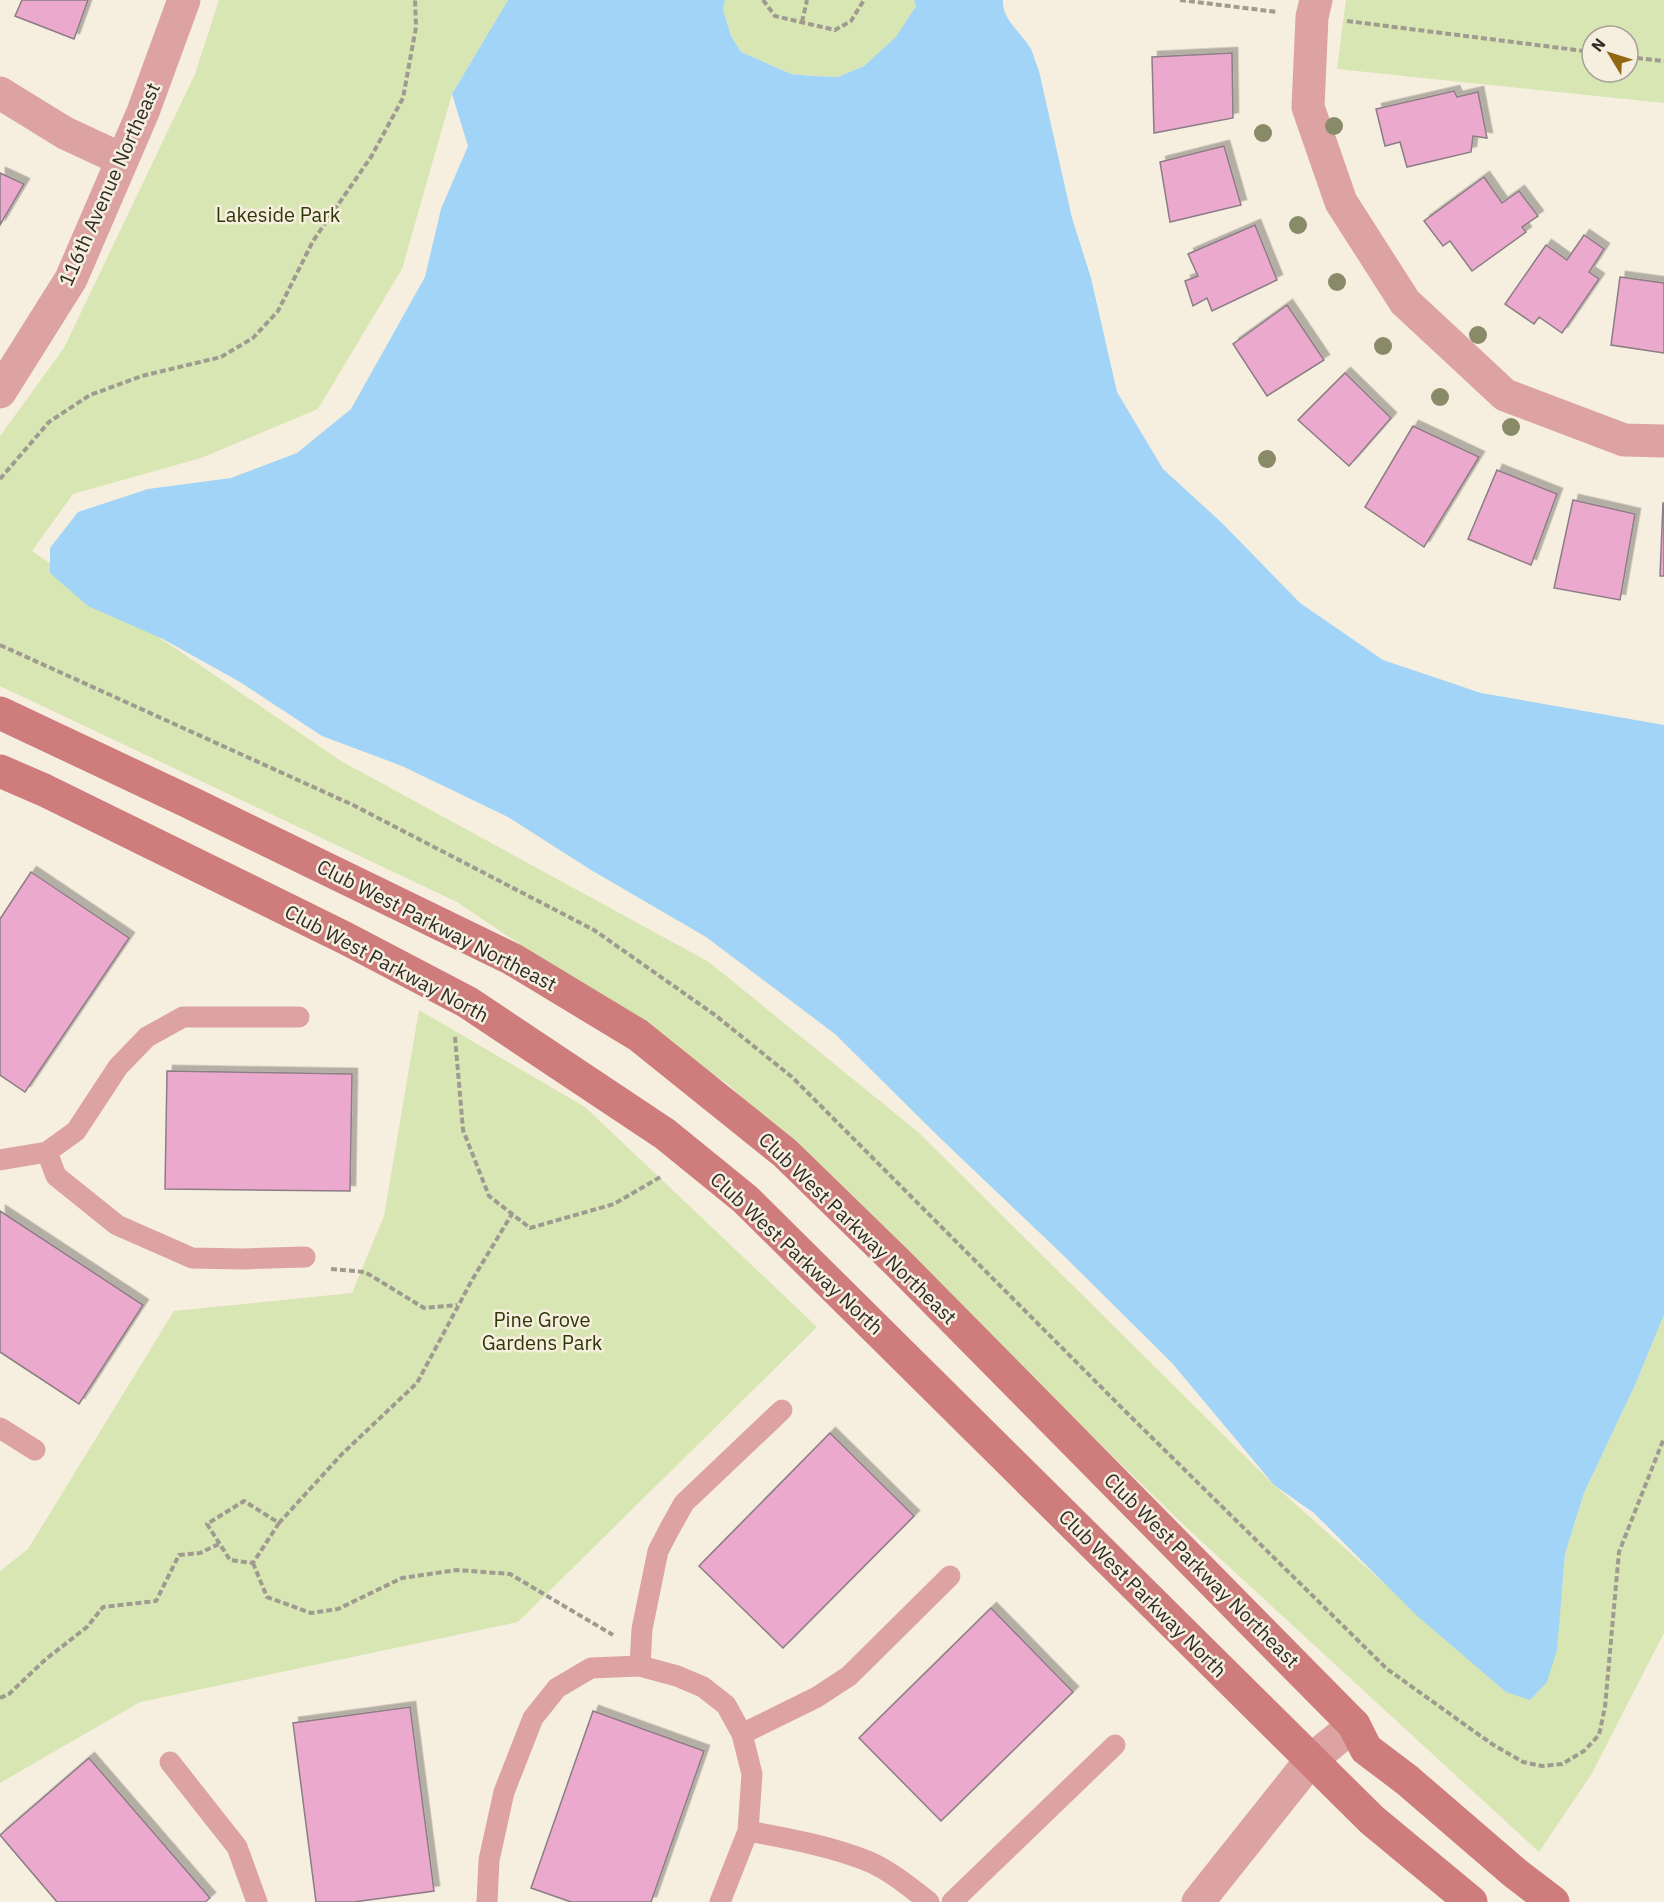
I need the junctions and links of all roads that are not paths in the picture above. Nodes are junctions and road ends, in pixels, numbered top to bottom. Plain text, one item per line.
1 (183, 0) edge
2 (1314, 8) edge
3 (0, 93) edge
4 (121, 159) junction
5 (0, 392) edge
6 (1664, 441) edge
7 (0, 713) edge
8 (0, 771) edge
9 (299, 1017) dead end
10 (47, 1152) junction
11 (0, 1160) edge
12 (305, 1257) road end
13 (782, 1410) dead end
14 (0, 1428) edge
15 (35, 1450) dead end
16 (950, 1576) dead end
17 (640, 1666) junction
18 (1354, 1725) junction
19 (742, 1734) junction
20 (1115, 1745) dead end
21 (1311, 1760) junction
22 (170, 1762) dead end
23 (748, 1831) junction
24 (257, 1902) edge
25 (487, 1902) edge
26 (720, 1902) edge
27 (929, 1902) edge
28 (952, 1902) edge
29 (1198, 1902) edge
30 (1471, 1902) edge
31 (1553, 1902) edge

1 - 4 street, 116th Avenue Northeast
2 - 6 street
3 - 4 street
4 - 5 street, 116th Avenue Northeast
7 - 18 street, Club West Parkway Northeast
8 - 21 street, Club West Parkway North
9 - 10 lane
10 - 11 lane
10 - 12 lane
13 - 17 lane
14 - 15 lane
16 - 19 lane
17 - 19 lane
17 - 25 lane
18 - 21 street
18 - 31 street, Club West Parkway Northeast
19 - 23 lane
20 - 28 lane
21 - 29 street
21 - 30 street, Club West Parkway North
22 - 24 lane
23 - 26 lane
23 - 27 lane

